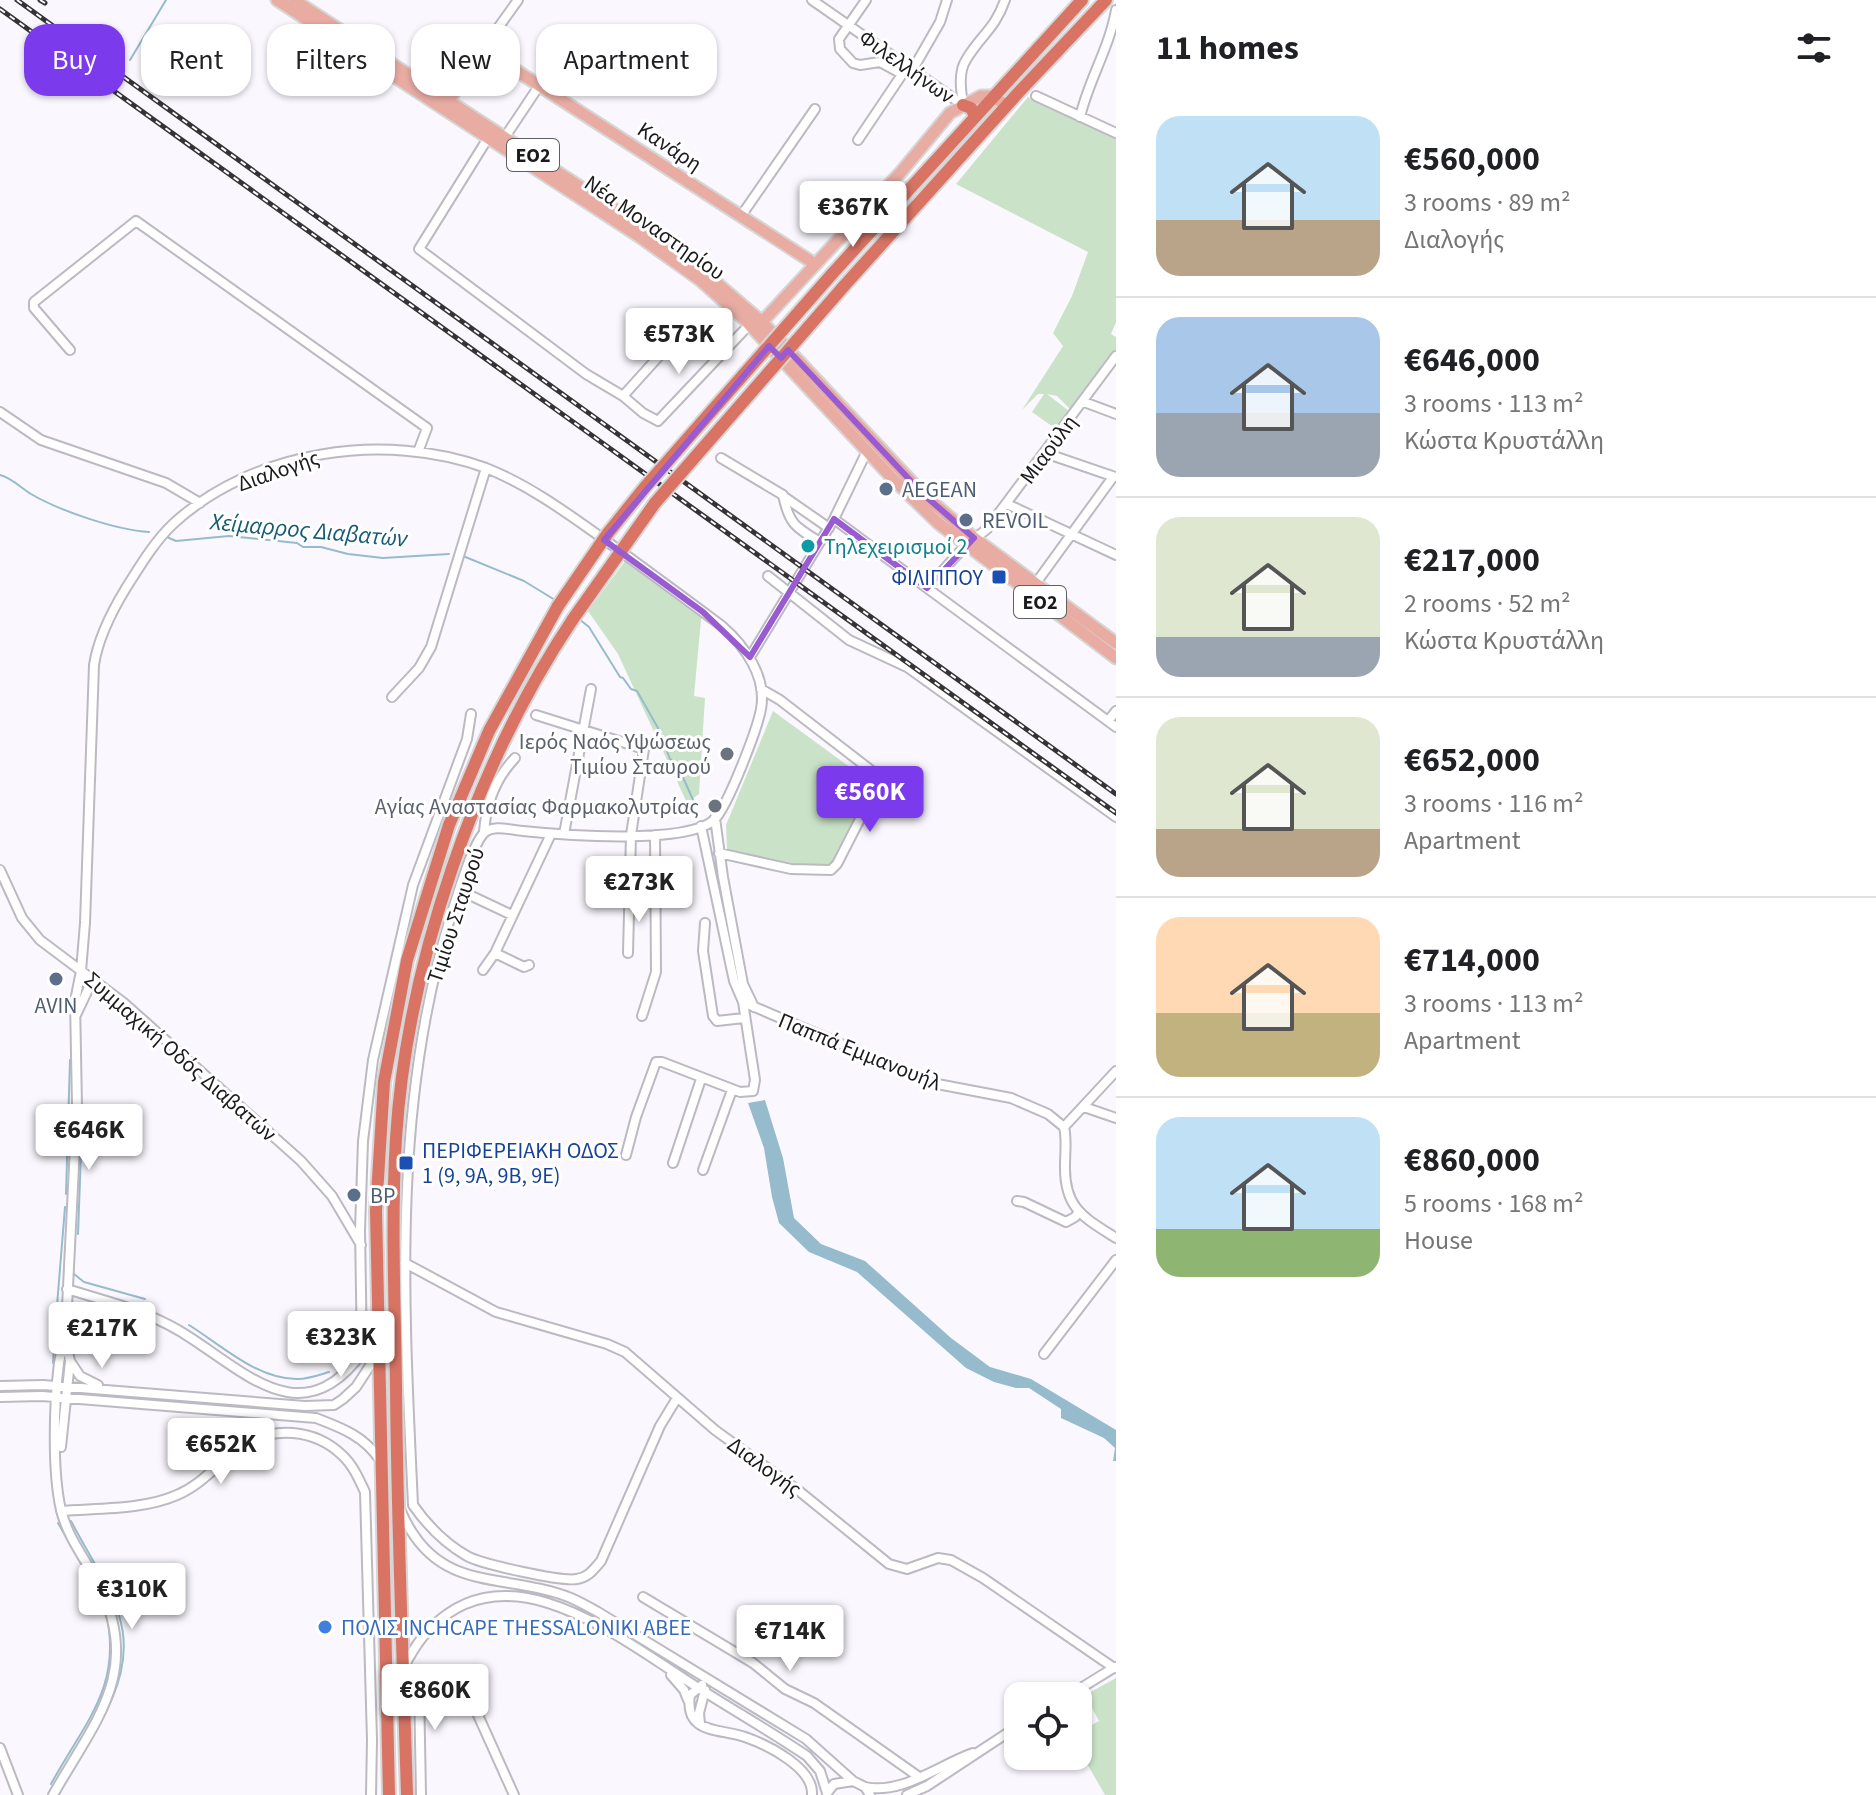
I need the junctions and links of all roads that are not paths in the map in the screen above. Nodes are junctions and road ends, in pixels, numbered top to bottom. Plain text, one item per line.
1 (277, 0) edge
2 (294, 0) edge
3 (518, 0) edge
4 (812, 0) edge
5 (866, 0) edge
6 (947, 0) edge
7 (1005, 0) edge
8 (1082, 0) edge
9 (1106, 0) edge
10 (1116, 10) edge
11 (501, 24) edge
12 (848, 25) junction
13 (910, 67) junction
14 (902, 74) junction
15 (536, 90) edge
16 (451, 96) edge
17 (555, 96) edge
18 (992, 96) junction
19 (1036, 96) dead end
20 (446, 104) junction
21 (963, 105) junction
22 (1007, 106) junction
23 (815, 109) dead end
24 (975, 116) junction
25 (1080, 117) junction
26 (1116, 133) edge
27 (505, 137) junction
28 (488, 138) junction
29 (858, 140) dead end
30 (741, 216) junction
31 (815, 264) junction
32 (756, 323) junction
33 (70, 350) dead end
34 (660, 355) dead end
35 (1116, 356) edge
36 (623, 396) junction
37 (1084, 402) junction
38 (0, 412) edge
39 (1116, 414) edge
40 (867, 451) junction
41 (418, 452) junction
42 (1045, 453) junction
43 (721, 458) dead end
44 (486, 468) junction
45 (1115, 477) edge
46 (783, 495) junction
47 (200, 503) junction
48 (1007, 504) junction
49 (834, 519) junction
50 (829, 528) junction
51 (1072, 535) junction
52 (820, 542) junction
53 (970, 542) junction
54 (1116, 555) edge
55 (768, 576) dead end
56 (1036, 583) junction
57 (927, 588) junction
58 (788, 595) junction
59 (1116, 643) edge
60 (750, 657) junction
61 (1116, 658) edge
62 (591, 689) dead end
63 (761, 689) junction
64 (392, 697) dead end
65 (1116, 711) edge
66 (471, 714) dead end
67 (536, 715) dead end
68 (1112, 724) edge
69 (584, 731) junction
70 (515, 758) dead end
71 (1116, 817) edge
72 (715, 818) junction
73 (701, 826) junction
74 (484, 832) junction
75 (551, 834) junction
76 (564, 834) junction
77 (631, 835) junction
78 (655, 835) junction
79 (719, 853) junction
80 (0, 870) edge
81 (459, 890) junction
82 (512, 915) junction
83 (705, 923) dead end
84 (495, 953) junction
85 (628, 953) dead end
86 (529, 965) dead end
87 (483, 970) dead end
88 (81, 971) junction
89 (93, 979) junction
90 (743, 1002) junction
91 (754, 1008) junction
92 (75, 1016) junction
93 (642, 1016) dead end
94 (744, 1018) junction
95 (1116, 1071) edge
96 (701, 1079) junction
97 (732, 1090) junction
98 (1084, 1107) junction
99 (1116, 1118) edge
100 (1064, 1127) junction
101 (626, 1155) dead end
102 (673, 1163) dead end
103 (703, 1170) dead end
104 (1017, 1201) dead end
105 (1079, 1212) junction
106 (1116, 1238) edge
107 (361, 1246) junction
108 (1116, 1260) edge
109 (405, 1263) junction
110 (67, 1289) junction
111 (65, 1337) junction
112 (1044, 1354) dead end
113 (377, 1355) junction
114 (70, 1361) junction
115 (0, 1386) edge
116 (58, 1386) junction
117 (68, 1387) junction
118 (122, 1392) junction
119 (0, 1397) edge
120 (57, 1397) junction
121 (67, 1398) junction
122 (677, 1398) junction
123 (380, 1460) junction
124 (57, 1465) junction
125 (397, 1501) junction
126 (61, 1511) junction
127 (643, 1597) dead end
128 (660, 1663) junction
129 (1115, 1667) edge
130 (402, 1668) junction
131 (1091, 1682) edge
132 (702, 1684) junction
133 (719, 1701) junction
134 (689, 1704) junction
135 (700, 1704) junction
136 (700, 1724) junction
137 (1004, 1735) edge
138 (0, 1748) edge
139 (977, 1751) junction
140 (919, 1777) junction
141 (853, 1781) junction
142 (55, 1791) edge
143 (868, 1791) edge
144 (827, 1794) edge
145 (18, 1795) edge
146 (371, 1795) edge
147 (389, 1795) edge
148 (407, 1795) edge
149 (421, 1795) edge
150 (514, 1795) edge
151 (812, 1795) edge
152 (907, 1795) edge

1 - 20 main road, Νέα Μοναστηρίου / ΕΟ2
2 - 20 main road, Νέα Μοναστηρίου / ΕΟ2
3 - 11 street
4 - 12 street, Φιλελλήνων
5 - 12 street
6 - 13 street
7 - 21 street
8 - 18 highway
9 - 22 highway
10 - 25 street
12 - 13 street, Φιλελλήνων
12 - 14 street
13 - 14 street
13 - 21 street, Φιλελλήνων
14 - 29 street
15 - 27 street
16 - 20 main road
17 - 30 main road, Κανάρη
18 - 21 main road
18 - 22 main road
18 - 24 highway
19 - 25 street
20 - 27 main road, Νέα Μοναστηρίου / ΕΟ2
20 - 28 main road, Νέα Μοναστηρίου / ΕΟ2
21 - 24 highway
21 - 31 main road
22 - 125 highway, bridge
23 - 30 street
24 - 113 highway, bridge
25 - 26 street
27 - 32 main road, Νέα Μοναστηρίου / ΕΟ2
28 - 32 main road, Νέα Μοναστηρίου / ΕΟ2
28 - 36 street
30 - 31 main road, Κανάρη
31 - 32 main road
32 - 36 street
32 - 40 main road, Νέα Μοναστηρίου / ΕΟ2
32 - 53 main road, Νέα Μοναστηρίου / ΕΟ2
33 - 41 street
34 - 36 street
35 - 37 street, Μιαούλη
37 - 39 street
37 - 42 street, Μιαούλη
38 - 47 street
40 - 49 street
40 - 53 main road, Νέα Μοναστηρίου / ΕΟ2
41 - 44 street, Διαλογής
41 - 47 street, Διαλογής
42 - 45 street
42 - 48 street, Μιαούλη
43 - 46 street
44 - 60 street, Διαλογής
44 - 64 street
45 - 51 street
46 - 50 street
46 - 52 street
47 - 88 street, Διαλογής
48 - 51 street
48 - 53 street, Μιαούλη
49 - 50 street
49 - 57 street
50 - 52 street
51 - 54 street
51 - 56 street
52 - 58 street
53 - 56 main road, Νέα Μοναστηρίου / ΕΟ2
53 - 57 street, Μιαούλη
53 - 61 main road, Νέα Μοναστηρίου / ΕΟ2
55 - 58 street
56 - 59 main road, Νέα Μοναστηρίου / ΕΟ2
57 - 68 street
58 - 60 street
58 - 71 street
60 - 63 street
62 - 69 street
63 - 72 street
63 - 79 street
65 - 68 street
66 - 107 street
67 - 69 street
69 - 76 street
69 - 77 street
70 - 74 street
72 - 73 street, Τιμίου Σταυρού
72 - 79 street, Παππά Εμμανουήλ
73 - 78 street, Τιμίου Σταυρού
73 - 90 street
74 - 75 street, Τιμίου Σταυρού
74 - 81 street, Τιμίου Σταυρού
75 - 76 street, Τιμίου Σταυρού
75 - 82 street
76 - 77 street, Τιμίου Σταυρού
77 - 78 street, Τιμίου Σταυρού
77 - 85 street
78 - 93 street
79 - 91 street, Παππά Εμμανουήλ
80 - 88 street, Συμμαχική Οδός Διαβατών
81 - 82 street
81 - 109 street, Τιμίου Σταυρού
82 - 84 street
83 - 94 street
84 - 86 street
84 - 87 street
88 - 89 street, Συμμαχική Οδός Διαβατών
88 - 92 street, Διαλογής
89 - 92 street
89 - 107 street, Συμμαχική Οδός Διαβατών
90 - 91 street, Παππά Εμμανουήλ
90 - 94 street
91 - 100 street, Παππά Εμμανουήλ
92 - 110 street, Διαλογής
94 - 97 street
95 - 98 street
96 - 97 street
96 - 101 street
96 - 102 street
97 - 103 street
98 - 99 street
98 - 100 street
100 - 105 street
104 - 105 street
105 - 106 street
107 - 110 street
108 - 112 street
109 - 122 street, Διαλογής
109 - 122 street, Τιμίου Σταυρού
110 - 111 street, Διαλογής
111 - 114 street
111 - 116 street
113 - 118 street
113 - 123 highway
114 - 117 street
114 - 118 street
115 - 116 street
116 - 117 street
116 - 120 street
117 - 118 street
117 - 121 street
119 - 120 street
120 - 121 street
120 - 124 street
121 - 123 street
121 - 124 street
122 - 129 street, Διαλογής
123 - 147 highway
124 - 126 street
125 - 130 highway
125 - 132 street
126 - 142 street
126 - 146 street
127 - 140 street
128 - 130 street
128 - 132 street
128 - 134 street
129 - 131 street
130 - 148 highway
132 - 133 street
132 - 134 street
132 - 135 street
132 - 141 street
133 - 135 street
133 - 144 street
134 - 136 street
135 - 136 street
136 - 151 street
137 - 139 street
138 - 145 street
139 - 140 street
139 - 152 street
140 - 143 street
141 - 143 street
141 - 144 street
149 - 150 street

